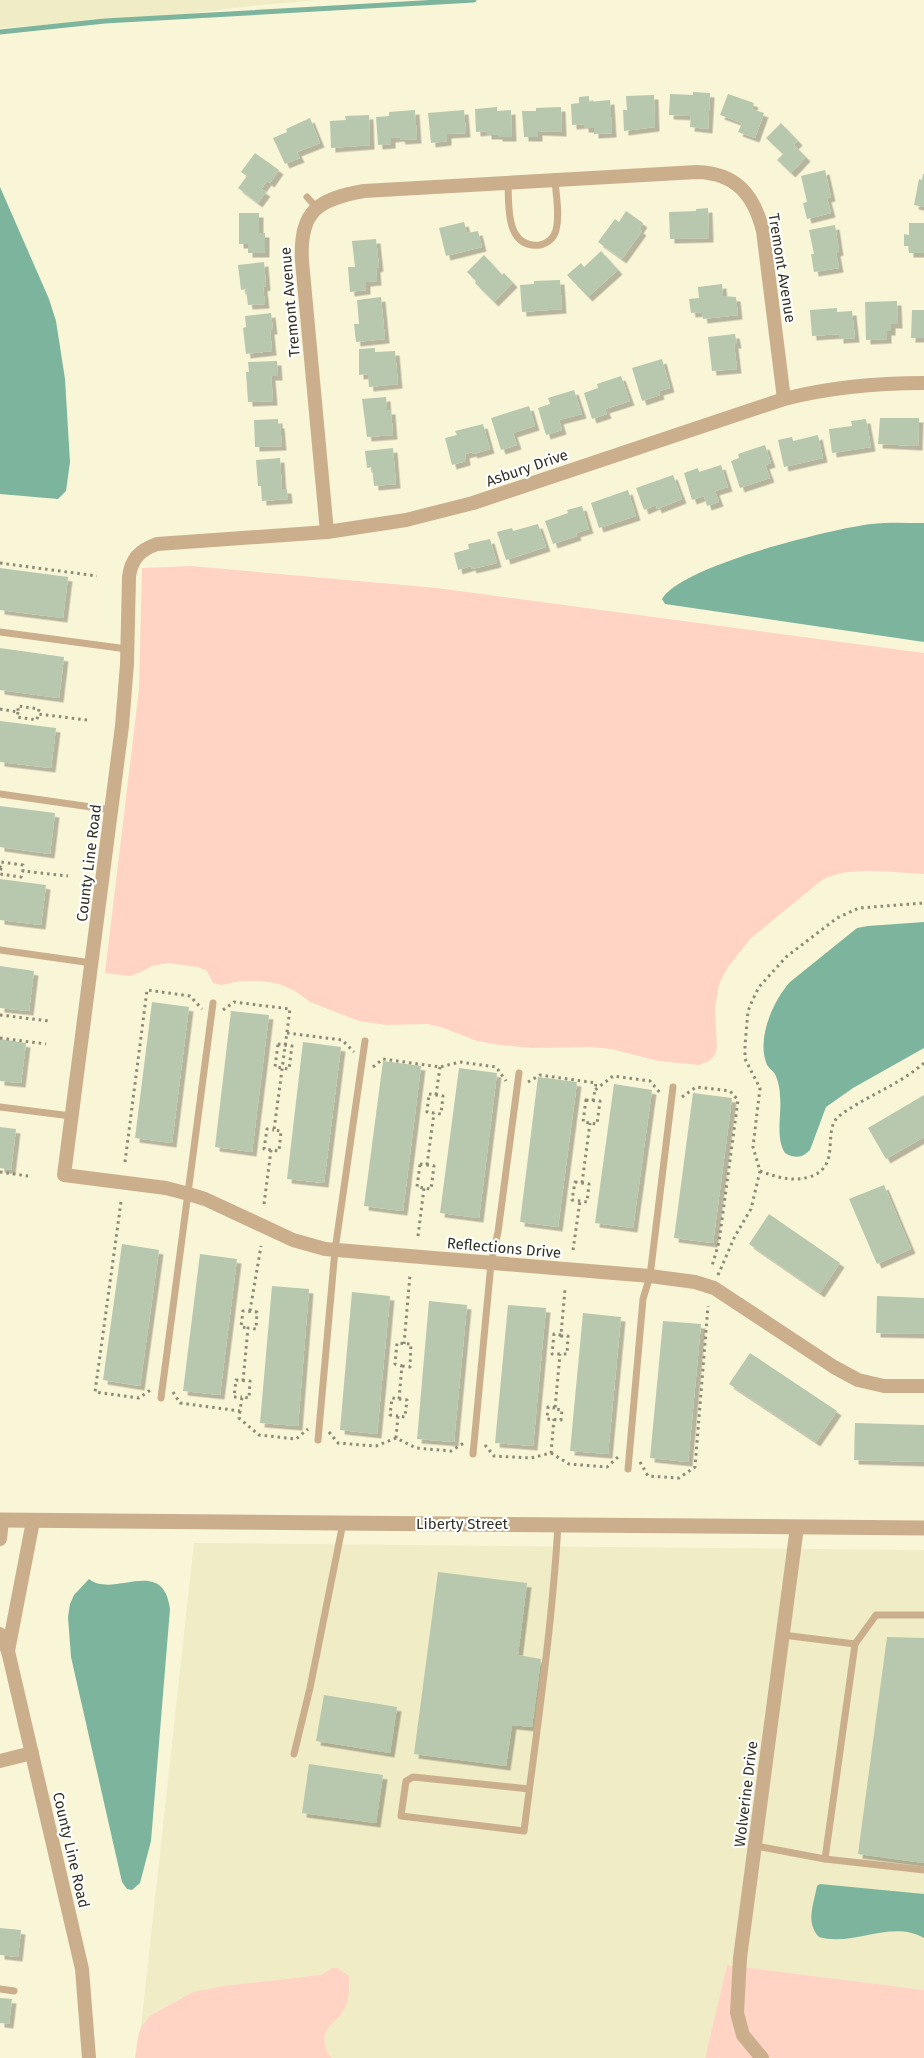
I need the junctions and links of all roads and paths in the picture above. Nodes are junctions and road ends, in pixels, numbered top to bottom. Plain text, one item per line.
1 (555, 180) junction
2 (508, 183) junction
3 (307, 197) dead end
4 (317, 208) junction
5 (924, 382) edge
6 (784, 399) junction
7 (327, 532) junction
8 (136, 556) joint
9 (0, 563) edge
10 (97, 576) dead end
11 (0, 632) edge
12 (127, 649) junction
13 (0, 710) edge
14 (18, 712) junction
15 (38, 714) junction
16 (87, 720) dead end
17 (0, 794) edge
18 (112, 810) junction
19 (0, 868) edge
20 (22, 871) junction
21 (68, 876) dead end
22 (924, 903) edge
23 (0, 950) edge
24 (93, 964) junction
25 (212, 1003) dead end
26 (0, 1015) edge
27 (49, 1021) dead end
28 (287, 1033) dead end
29 (0, 1038) edge
30 (365, 1041) dead end
31 (46, 1044) dead end
32 (278, 1044) joint
33 (354, 1052) dead end
34 (924, 1064) edge
35 (440, 1067) junction
36 (368, 1070) dead end
37 (518, 1073) dead end
38 (517, 1084) junction
39 (673, 1087) dead end
40 (595, 1090) junction
41 (436, 1095) junction
42 (672, 1098) junction
43 (593, 1101) junction
44 (0, 1107) edge
45 (434, 1113) junction
46 (71, 1116) junction
47 (590, 1123) junction
48 (271, 1150) dead end
49 (427, 1165) junction
50 (760, 1170) junction
51 (0, 1172) edge
52 (64, 1175) joint
53 (28, 1176) dead end
54 (582, 1183) junction
55 (424, 1188) junction
56 (187, 1194) junction
57 (580, 1201) junction
58 (121, 1202) dead end
59 (264, 1204) dead end
60 (418, 1236) dead end
61 (261, 1246) dead end
62 (335, 1250) junction
63 (573, 1250) dead end
64 (491, 1263) junction
65 (712, 1266) dead end
66 (410, 1275) dead end
67 (650, 1276) junction
68 (566, 1288) dead end
69 (714, 1288) junction
70 (708, 1306) dead end
71 (250, 1311) junction
72 (248, 1328) junction
73 (561, 1335) junction
74 (404, 1344) junction
75 (560, 1354) junction
76 (402, 1366) junction
77 (243, 1380) junction
78 (924, 1386) edge
79 (163, 1388) junction
80 (242, 1397) junction
81 (162, 1398) dead end
82 (399, 1399) junction
83 (555, 1408) junction
84 (240, 1411) junction
85 (398, 1416) junction
86 (554, 1419) junction
87 (319, 1427) junction
88 (396, 1438) junction
89 (318, 1440) dead end
90 (475, 1440) junction
91 (551, 1452) junction
92 (473, 1454) dead end
93 (629, 1456) junction
94 (628, 1469) dead end
95 (1, 1520) edge
96 (33, 1520) junction
97 (343, 1523) junction
98 (558, 1525) junction
99 (797, 1527) junction
100 (924, 1528) edge
101 (0, 1540) edge
102 (924, 1616) edge
103 (0, 1634) edge
104 (783, 1635) junction
105 (855, 1644) junction
106 (8, 1651) junction
107 (32, 1753) junction
108 (294, 1754) dead end
109 (0, 1761) edge
110 (529, 1789) junction
111 (756, 1846) junction
112 (825, 1859) junction
113 (924, 1870) edge
114 (0, 1989) edge
115 (14, 1991) dead end
116 (89, 2058) edge
117 (762, 2058) edge

1 - 2 street, Tremont Avenue
1 - 2 lane
1 - 6 street, Tremont Avenue
2 - 4 street, Tremont Avenue
3 - 4 lane
4 - 7 street, Tremont Avenue
5 - 6 street, Asbury Drive
6 - 7 street, Asbury Drive
7 - 8 street, Asbury Drive
8 - 12 street, County Line Road
9 - 10 path
11 - 12 lane
12 - 18 street, County Line Road
13 - 14 path
14 - 15 path
14 - 15 path
15 - 16 path
17 - 18 lane
18 - 24 street, County Line Road
19 - 20 path
19 - 20 path
20 - 21 path
22 - 50 path
23 - 24 lane
24 - 46 street, County Line Road
25 - 56 lane
26 - 27 path
28 - 33 path
29 - 31 path
30 - 62 lane
32 - 32 path
34 - 50 path
35 - 36 path
35 - 38 path
35 - 41 path
37 - 38 lane
38 - 40 path
38 - 64 lane
39 - 42 lane
40 - 42 path
40 - 43 path
41 - 45 path
41 - 45 path
42 - 65 path
42 - 67 lane
43 - 47 path
43 - 47 path
44 - 46 lane
45 - 49 path
46 - 52 street, County Line Road
47 - 54 path
48 - 59 path
49 - 55 path
49 - 55 path
50 - 69 path
51 - 53 path
52 - 56 street, Reflections Drive
54 - 57 path
54 - 57 path
55 - 60 path
56 - 62 street, Reflections Drive
56 - 79 lane
57 - 63 path
58 - 79 path
61 - 71 path
62 - 64 street, Reflections Drive
62 - 87 lane
64 - 67 street, Reflections Drive
64 - 90 lane
66 - 74 path
67 - 69 street, Reflections Drive
67 - 93 lane
68 - 73 path
69 - 78 street, Reflections Drive
70 - 93 path
71 - 72 path
71 - 72 path
72 - 77 path
73 - 75 path
73 - 75 path
74 - 76 path
74 - 76 path
75 - 83 path
76 - 82 path
77 - 80 path
77 - 80 path
79 - 81 lane
79 - 84 path
80 - 84 path
82 - 85 path
82 - 85 path
83 - 86 path
83 - 86 path
84 - 87 path
85 - 88 path
86 - 91 path
87 - 88 path
87 - 89 lane
88 - 90 path
90 - 91 path
90 - 92 lane
91 - 93 path
93 - 94 lane
95 - 96 street, Liberty Street
95 - 101 street
96 - 97 street, Liberty Street
96 - 106 street, County Line Road
97 - 98 street, Liberty Street
97 - 108 lane
98 - 99 street, Liberty Street
98 - 110 lane
99 - 100 street, Liberty Street
99 - 104 street, Wolverine Drive
102 - 105 lane
103 - 106 street, County Line Road
104 - 105 lane
104 - 111 street, Wolverine Drive
105 - 112 lane
106 - 107 street, County Line Road
107 - 109 street
107 - 116 street, County Line Road
110 - 110 lane
111 - 112 lane
111 - 117 street, Wolverine Drive
112 - 113 lane
114 - 115 lane

